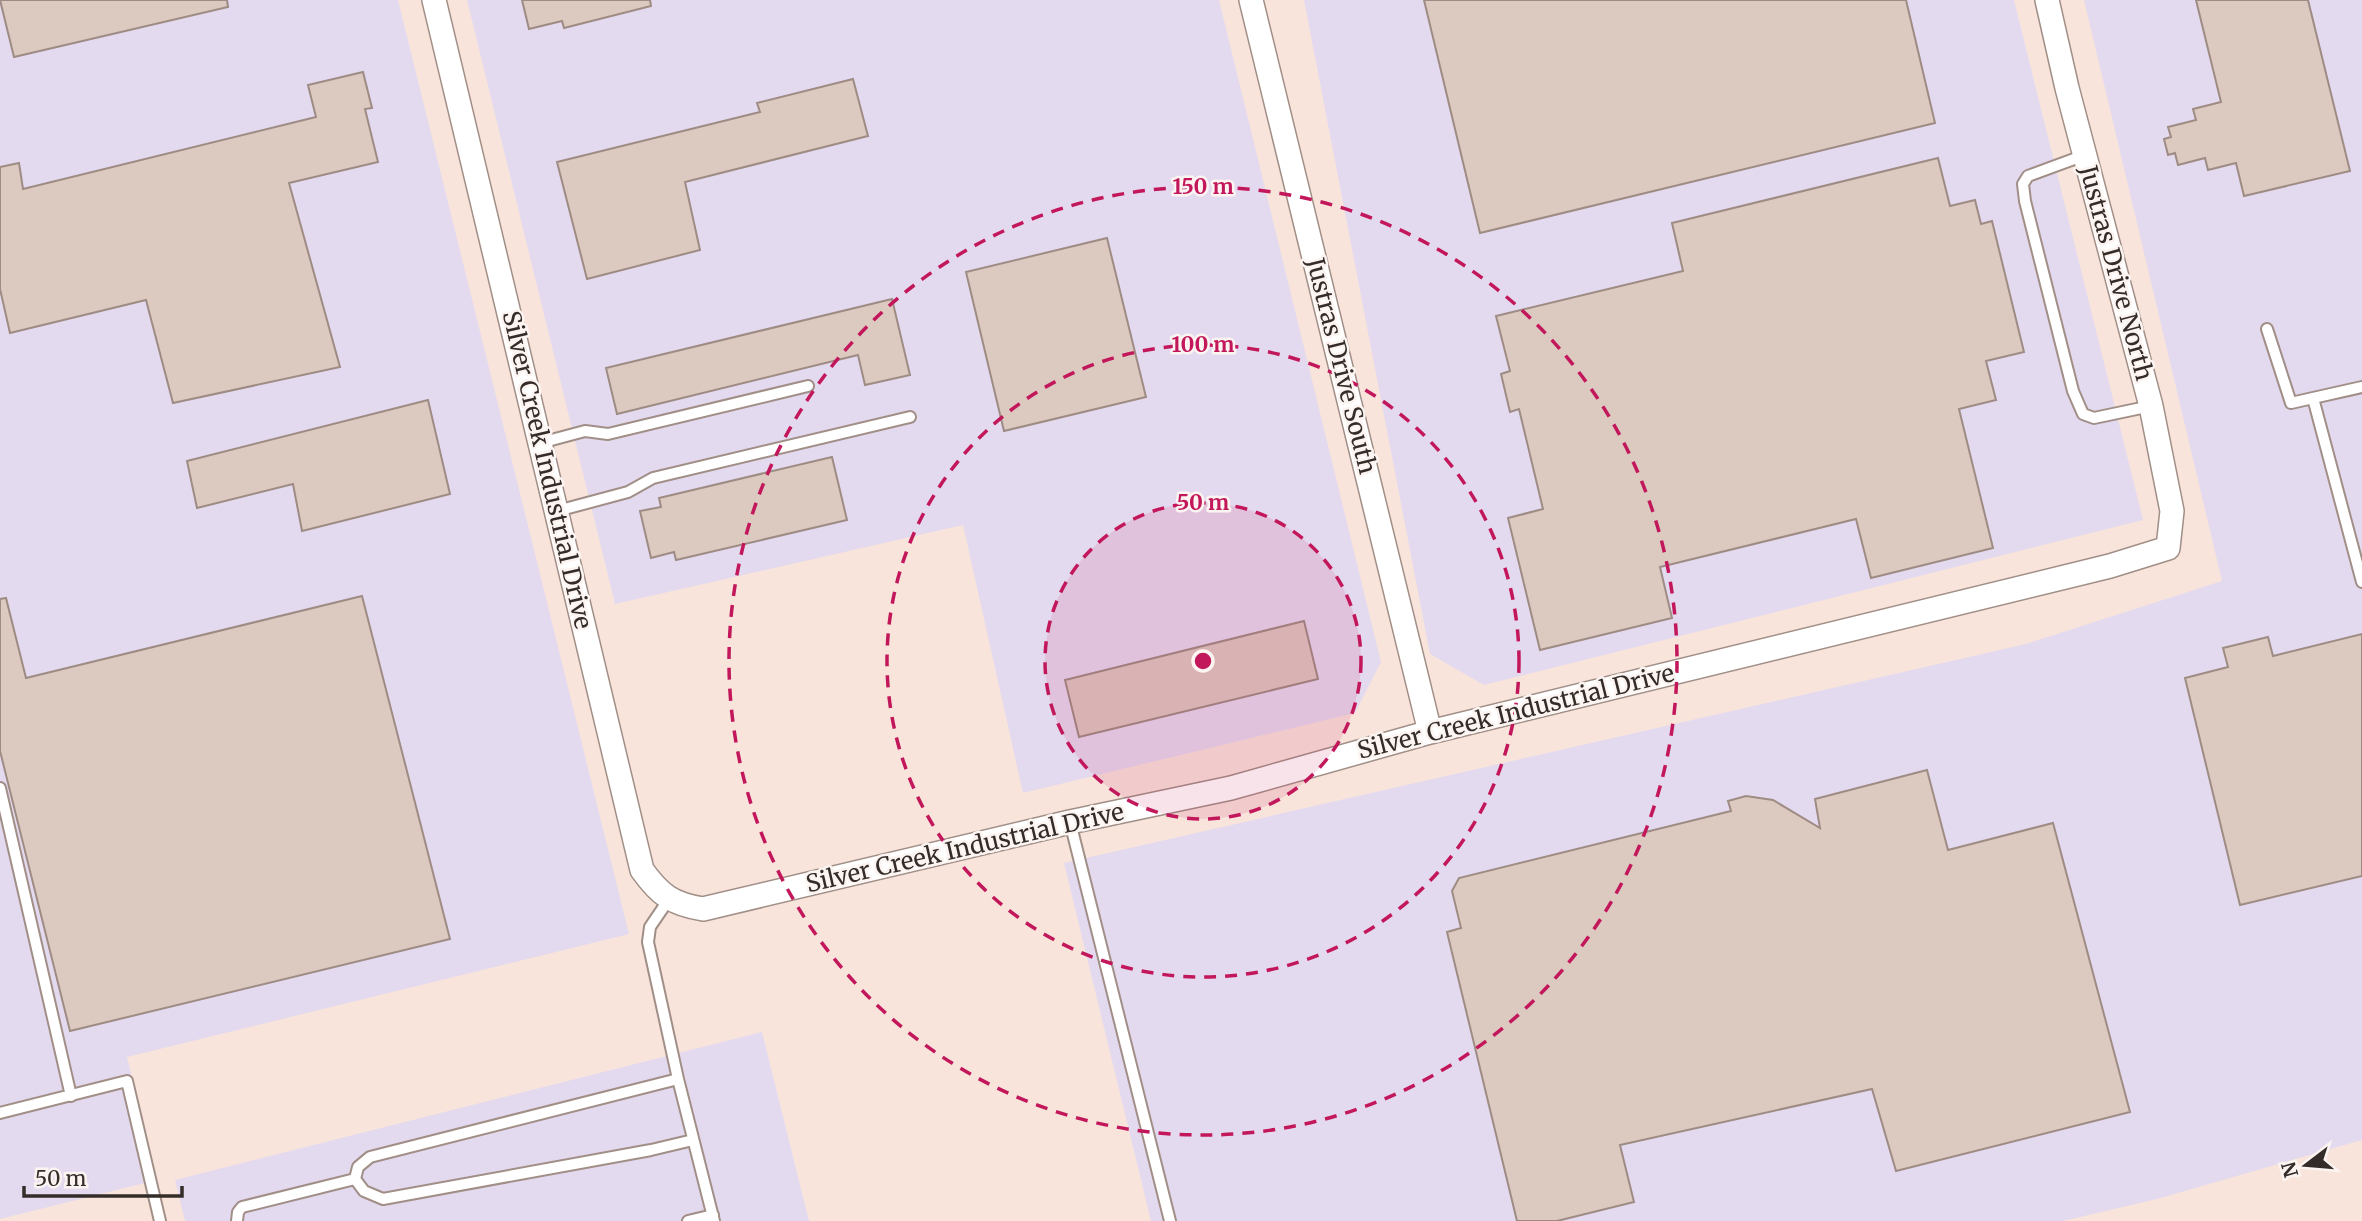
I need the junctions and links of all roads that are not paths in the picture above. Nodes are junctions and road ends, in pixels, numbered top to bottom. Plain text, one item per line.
1 (434, 0) edge
2 (1251, 0) edge
3 (2047, 0) edge
4 (2085, 155) junction
5 (2267, 330) dead end
6 (808, 386) dead end
7 (2362, 387) edge
8 (2313, 398) junction
9 (2151, 406) junction
10 (910, 417) dead end
11 (540, 443) junction
12 (557, 511) junction
13 (2168, 548) joint
14 (2362, 582) edge
15 (1430, 732) junction
16 (0, 788) edge
17 (1070, 822) junction
18 (669, 899) junction
19 (678, 1079) junction
20 (71, 1096) junction
21 (0, 1113) edge
22 (693, 1140) junction
23 (355, 1179) junction
24 (713, 1218) edge
25 (160, 1221) edge
26 (237, 1221) edge
27 (688, 1221) edge
28 (1170, 1221) edge

1 - 11 street, Silver Creek Industrial Drive
2 - 15 street, Justras Drive South
3 - 4 street, Justras Drive North
4 - 9 street, Justras Drive North
4 - 9 lane
5 - 8 lane
6 - 11 lane
7 - 8 lane
8 - 14 lane
9 - 13 street, Justras Drive North
10 - 12 lane
11 - 12 street, Silver Creek Industrial Drive
12 - 18 street, Silver Creek Industrial Drive
13 - 15 street, Silver Creek Industrial Drive
15 - 17 street, Silver Creek Industrial Drive
16 - 20 lane
17 - 18 street, Silver Creek Industrial Drive
17 - 28 lane
18 - 19 lane
19 - 22 lane
19 - 23 lane
20 - 21 lane
20 - 25 lane
22 - 23 lane
22 - 24 lane
23 - 26 lane
24 - 27 lane

